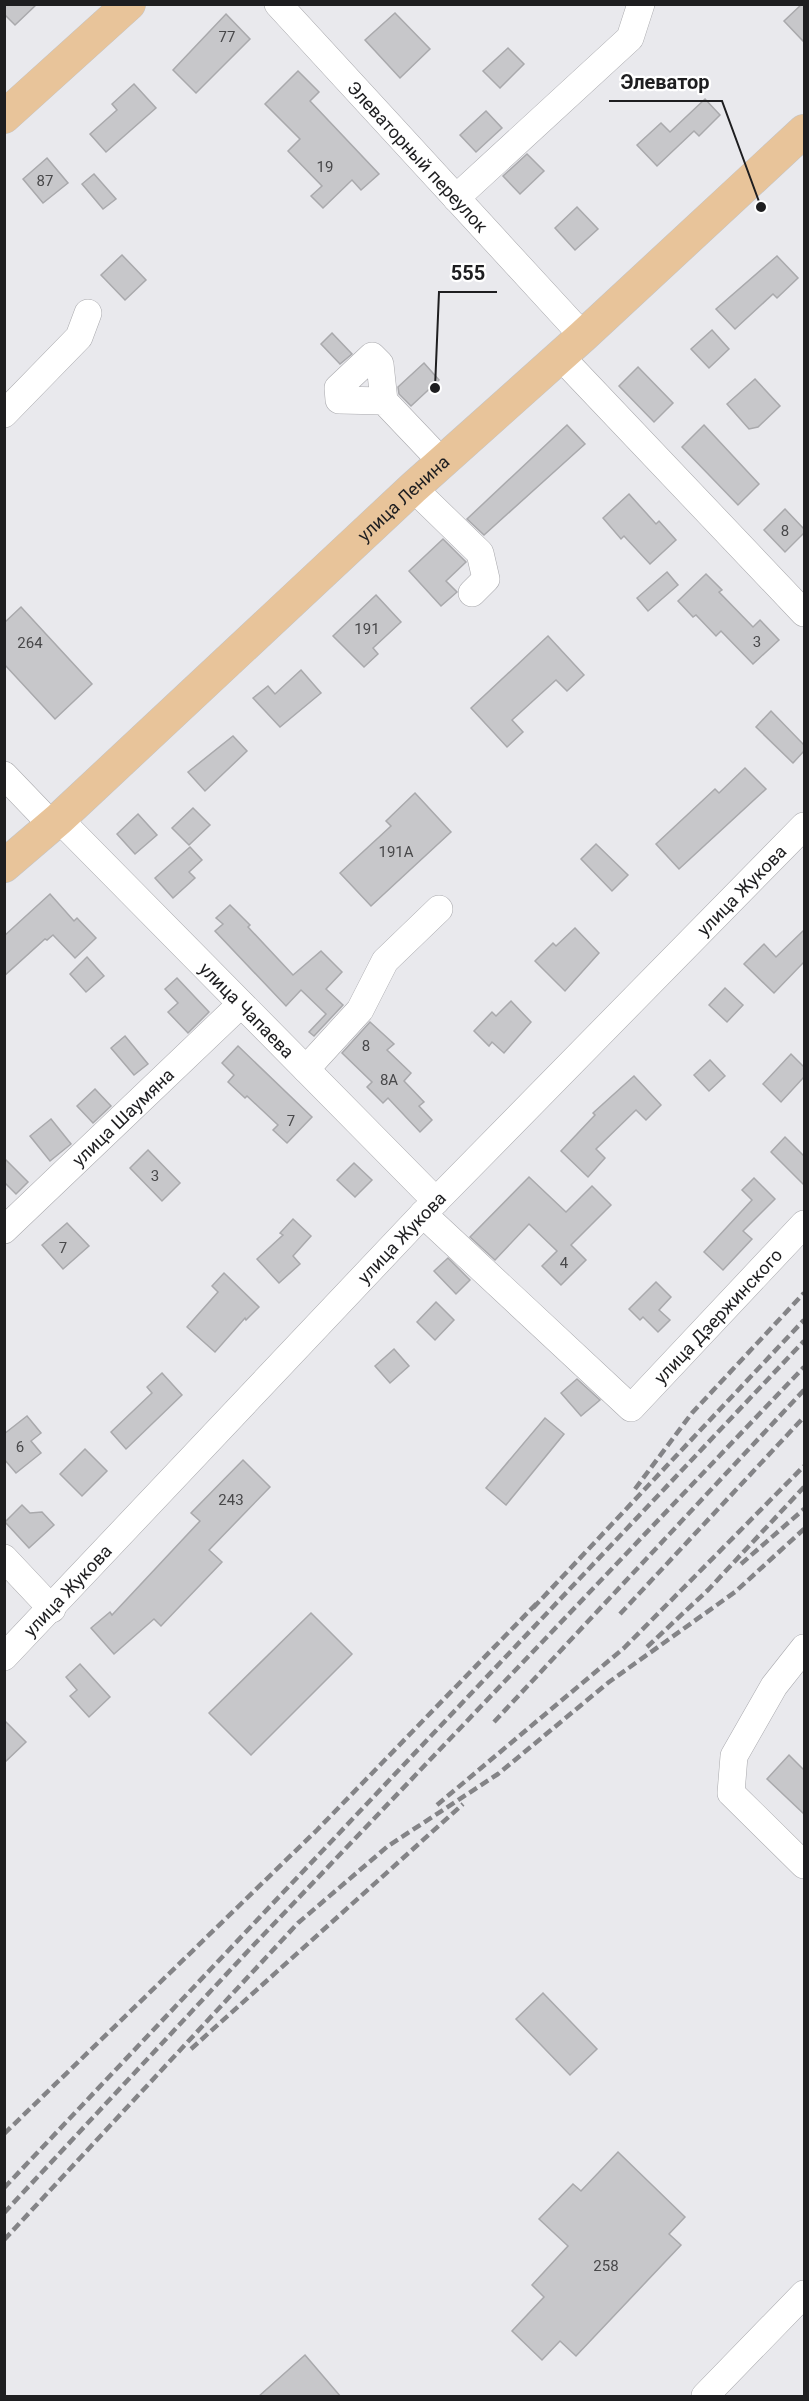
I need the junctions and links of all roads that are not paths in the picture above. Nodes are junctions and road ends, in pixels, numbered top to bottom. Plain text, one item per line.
1 (278, 4) edge
2 (641, 4) edge
3 (122, 7) edge
4 (4, 117) edge
5 (804, 131) edge
6 (456, 198) junction
7 (88, 313) dead end
8 (572, 346) junction
9 (384, 401) dead end
10 (4, 414) edge
11 (442, 462) junction
12 (413, 488) junction
13 (472, 593) dead end
14 (804, 613) edge
15 (4, 775) edge
16 (55, 822) junction
17 (804, 826) edge
18 (4, 866) edge
19 (439, 909) dead end
20 (242, 1004) junction
21 (306, 1069) junction
22 (429, 1208) junction
23 (804, 1224) edge
24 (4, 1230) edge
25 (631, 1408) joint
26 (4, 1558) edge
27 (52, 1609) junction
28 (804, 1648) edge
29 (4, 1657) edge
30 (804, 1865) edge
31 (804, 2294) edge
32 (705, 2397) edge

1 - 6 street, Элеваторный переулок
2 - 6 street
3 - 4 main road
5 - 8 main road, улица Ленина
6 - 8 street, Элеваторный переулок
7 - 10 street
8 - 11 main road, улица Ленина
8 - 14 street, Элеваторный переулок
9 - 11 street
11 - 12 main road, улица Ленина
12 - 13 street
12 - 16 main road, улица Ленина
15 - 16 street, улица Чапаева
16 - 18 main road, улица Ленина
16 - 20 street, улица Чапаева
17 - 22 street, улица Жукова
19 - 21 street
20 - 21 street, улица Чапаева
20 - 24 street, улица Шаумяна
21 - 22 street, улица Чапаева
22 - 25 street, улица Чапаева
22 - 27 street, улица Жукова
23 - 25 street, улица Дзержинского
26 - 27 street
27 - 29 street, улица Жукова
28 - 30 street
31 - 32 street

